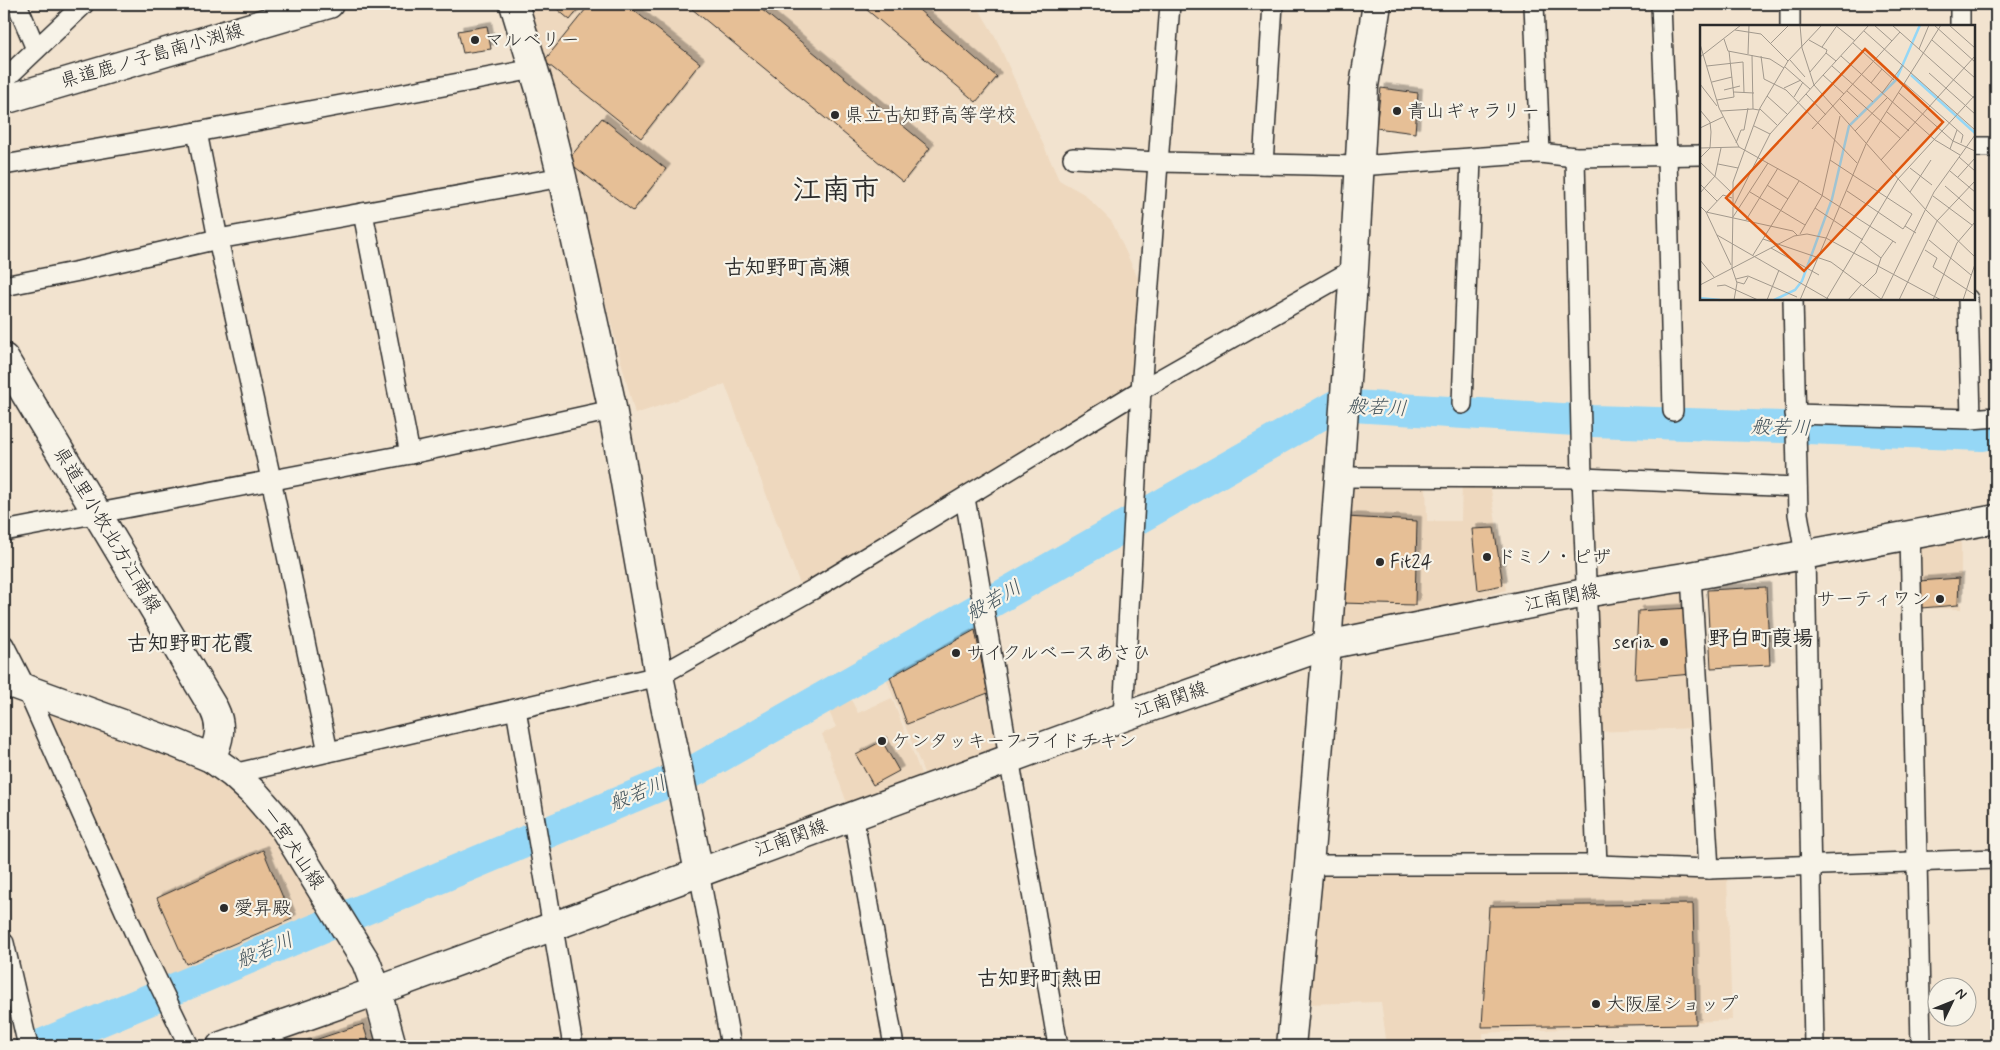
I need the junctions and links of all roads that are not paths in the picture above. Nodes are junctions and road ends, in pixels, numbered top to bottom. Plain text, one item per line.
1 (18, 4) edge
2 (329, 4) edge
3 (514, 4) edge
4 (1170, 4) edge
5 (1273, 4) edge
6 (1377, 4) edge
7 (1534, 4) edge
8 (1661, 4) edge
9 (1790, 4) edge
10 (1960, 4) edge
11 (77, 7) edge
12 (1790, 25) edge
13 (1960, 25) edge
14 (36, 48) junction
15 (534, 68) junction
16 (4, 80) edge
17 (4, 100) edge
18 (197, 132) junction
19 (1975, 147) edge
20 (1996, 147) edge
21 (1540, 153) junction
22 (1700, 155) edge
23 (1667, 156) junction
24 (1575, 157) junction
25 (1072, 158) dead end
26 (1471, 158) junction
27 (1159, 162) junction
28 (1264, 164) junction
29 (4, 165) edge
30 (1360, 166) junction
31 (562, 177) junction
32 (363, 213) junction
33 (218, 239) junction
34 (1354, 269) junction
35 (4, 286) edge
36 (1793, 300) edge
37 (1968, 300) edge
38 (4, 358) edge
39 (1142, 390) junction
40 (1462, 404) dead end
41 (612, 410) junction
42 (1673, 411) dead end
43 (1795, 414) junction
44 (1996, 417) edge
45 (1971, 419) junction
46 (410, 454) junction
47 (1338, 477) junction
48 (1582, 478) junction
49 (271, 479) junction
50 (1797, 487) junction
51 (965, 498) junction
52 (97, 512) junction
53 (1996, 519) edge
54 (4, 531) edge
55 (1910, 535) junction
56 (1805, 554) junction
57 (1691, 576) junction
58 (1585, 593) junction
59 (4, 645) edge
60 (1327, 645) junction
61 (659, 676) junction
62 (15, 685) edge
63 (516, 709) junction
64 (1123, 717) junction
65 (328, 752) junction
66 (211, 758) junction
67 (1010, 758) junction
68 (234, 774) junction
69 (853, 815) junction
70 (1996, 859) edge
71 (1916, 862) junction
72 (1309, 865) junction
73 (1597, 865) junction
74 (1810, 865) junction
75 (1709, 868) junction
76 (699, 872) junction
77 (552, 926) junction
78 (4, 943) edge
79 (377, 991) junction
80 (28, 1046) edge
81 (189, 1046) edge
82 (221, 1046) edge
83 (392, 1046) edge
84 (573, 1046) edge
85 (731, 1046) edge
86 (894, 1046) edge
87 (1058, 1046) edge
88 (1291, 1046) edge
89 (1814, 1046) edge
90 (1921, 1046) edge

1 - 14 street
2 - 17 main road, 県道鹿ノ子島南小渕線
3 - 15 main road
4 - 27 street
5 - 28 street
6 - 30 main road
7 - 21 street
8 - 23 street
9 - 12 street
10 - 13 street
11 - 14 street
14 - 16 street
15 - 18 street
15 - 31 main road
18 - 29 street
18 - 33 street
19 - 20 street
21 - 24 street
21 - 26 street
22 - 23 street
23 - 24 street
23 - 42 street
24 - 48 street
25 - 27 street
26 - 30 street
26 - 40 street
27 - 28 street
27 - 39 street
28 - 30 street
30 - 34 main road
31 - 32 street
31 - 41 main road
32 - 33 street
32 - 46 street
33 - 35 street
33 - 49 street
34 - 39 street
34 - 47 main road
36 - 43 street
37 - 45 street
38 - 52 main road, 県道里小牧北方江南線
39 - 51 street
39 - 64 street
41 - 46 street
41 - 61 main road
43 - 45 street
43 - 50 street
44 - 45 street
46 - 49 street
47 - 48 street
47 - 60 main road
48 - 50 street
48 - 58 street
49 - 52 street
49 - 65 street
50 - 56 street
51 - 61 street
51 - 67 street
52 - 54 street
52 - 66 main road, 県道里小牧北方江南線
53 - 55 main road, 江南関線
55 - 56 main road, 江南関線
55 - 71 street
56 - 57 main road, 江南関線
56 - 74 street
57 - 58 main road, 江南関線
57 - 75 street
58 - 60 main road, 江南関線
58 - 73 street
59 - 62 street
60 - 64 main road, 江南関線
60 - 72 main road
61 - 63 street
61 - 76 main road
62 - 66 main road, 一宮犬山線
62 - 81 street
63 - 65 street
63 - 77 street
64 - 67 main road, 江南関線
65 - 68 street
66 - 68 main road, 一宮犬山線
67 - 69 main road, 江南関線
67 - 87 street
68 - 79 main road, 一宮犬山線
69 - 76 main road, 江南関線
69 - 86 street
70 - 71 street
71 - 74 street
71 - 90 street
72 - 73 street
72 - 88 main road
73 - 75 street
74 - 75 street
74 - 89 street
76 - 77 main road, 江南関線
76 - 85 street
77 - 79 main road, 江南関線
77 - 84 street
78 - 80 street
79 - 82 main road, 江南関線
79 - 83 main road, 一宮犬山線

